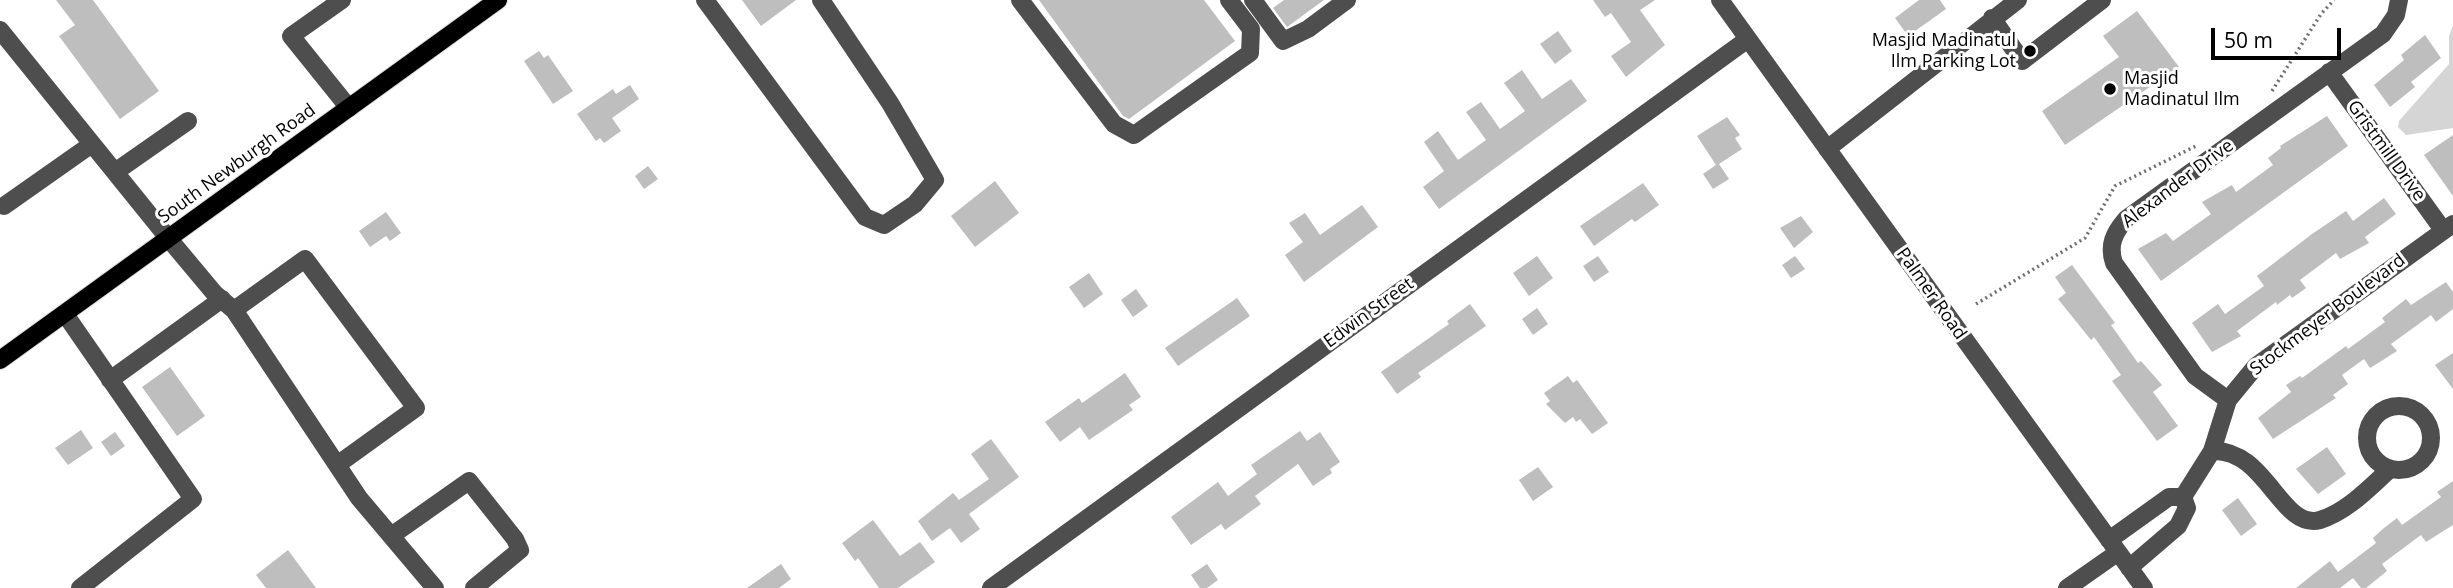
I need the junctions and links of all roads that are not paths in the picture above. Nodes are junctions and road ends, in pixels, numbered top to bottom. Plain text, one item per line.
1 (342, 0) edge
2 (498, 0) edge
3 (705, 0) edge
4 (821, 0) edge
5 (1020, 0) edge
6 (1229, 0) edge
7 (1253, 0) edge
8 (1347, 0) edge
9 (1720, 0) edge
10 (2018, 0) edge
11 (2102, 0) edge
12 (2399, 0) edge
13 (1992, 18) junction
14 (0, 30) edge
15 (1748, 39) junction
16 (2329, 72) junction
17 (349, 108) junction
18 (188, 121) dead end
19 (92, 144) junction
20 (1827, 149) junction
21 (115, 172) junction
22 (4, 206) dead end
23 (2448, 227) edge
24 (169, 239) junction
25 (228, 305) junction
26 (65, 314) junction
27 (0, 360) edge
28 (110, 380) junction
29 (2228, 400) junction
30 (2212, 452) junction
31 (337, 465) junction
32 (2390, 469) dead end
33 (2183, 497) junction
34 (391, 536) junction
35 (2113, 546) junction
36 (2129, 568) junction
37 (80, 588) edge
38 (435, 588) edge
39 (474, 588) edge
40 (991, 588) edge
41 (2067, 588) edge
42 (2144, 588) edge

1 - 17 street
2 - 17 main road, South Newburgh Road
3 - 4 street
5 - 6 street
7 - 8 street
9 - 15 street, Palmer Road
10 - 13 street
11 - 13 street
12 - 16 street, Alexander Drive
13 - 20 street
14 - 19 street
15 - 20 street, Palmer Road
15 - 40 street, Edwin Street
16 - 23 street, Gristmill Drive
16 - 29 street, Alexander Drive
17 - 24 main road, South Newburgh Road
18 - 21 street
19 - 21 street
19 - 22 street
20 - 35 street, Palmer Road
21 - 24 street
23 - 29 street, Stockmeyer Boulevard
24 - 25 street
24 - 26 main road, South Newburgh Road
25 - 28 street
25 - 31 street
25 - 31 street
26 - 27 main road, South Newburgh Road
26 - 28 street
28 - 37 street
29 - 30 street, Stockmeyer Boulevard
30 - 32 street
30 - 33 street, Stockmeyer Boulevard
31 - 34 street
33 - 35 street
33 - 36 street, Stockmeyer Boulevard
34 - 38 street
34 - 39 street
35 - 36 street, Palmer Road
35 - 41 street
36 - 42 street, Palmer Road

